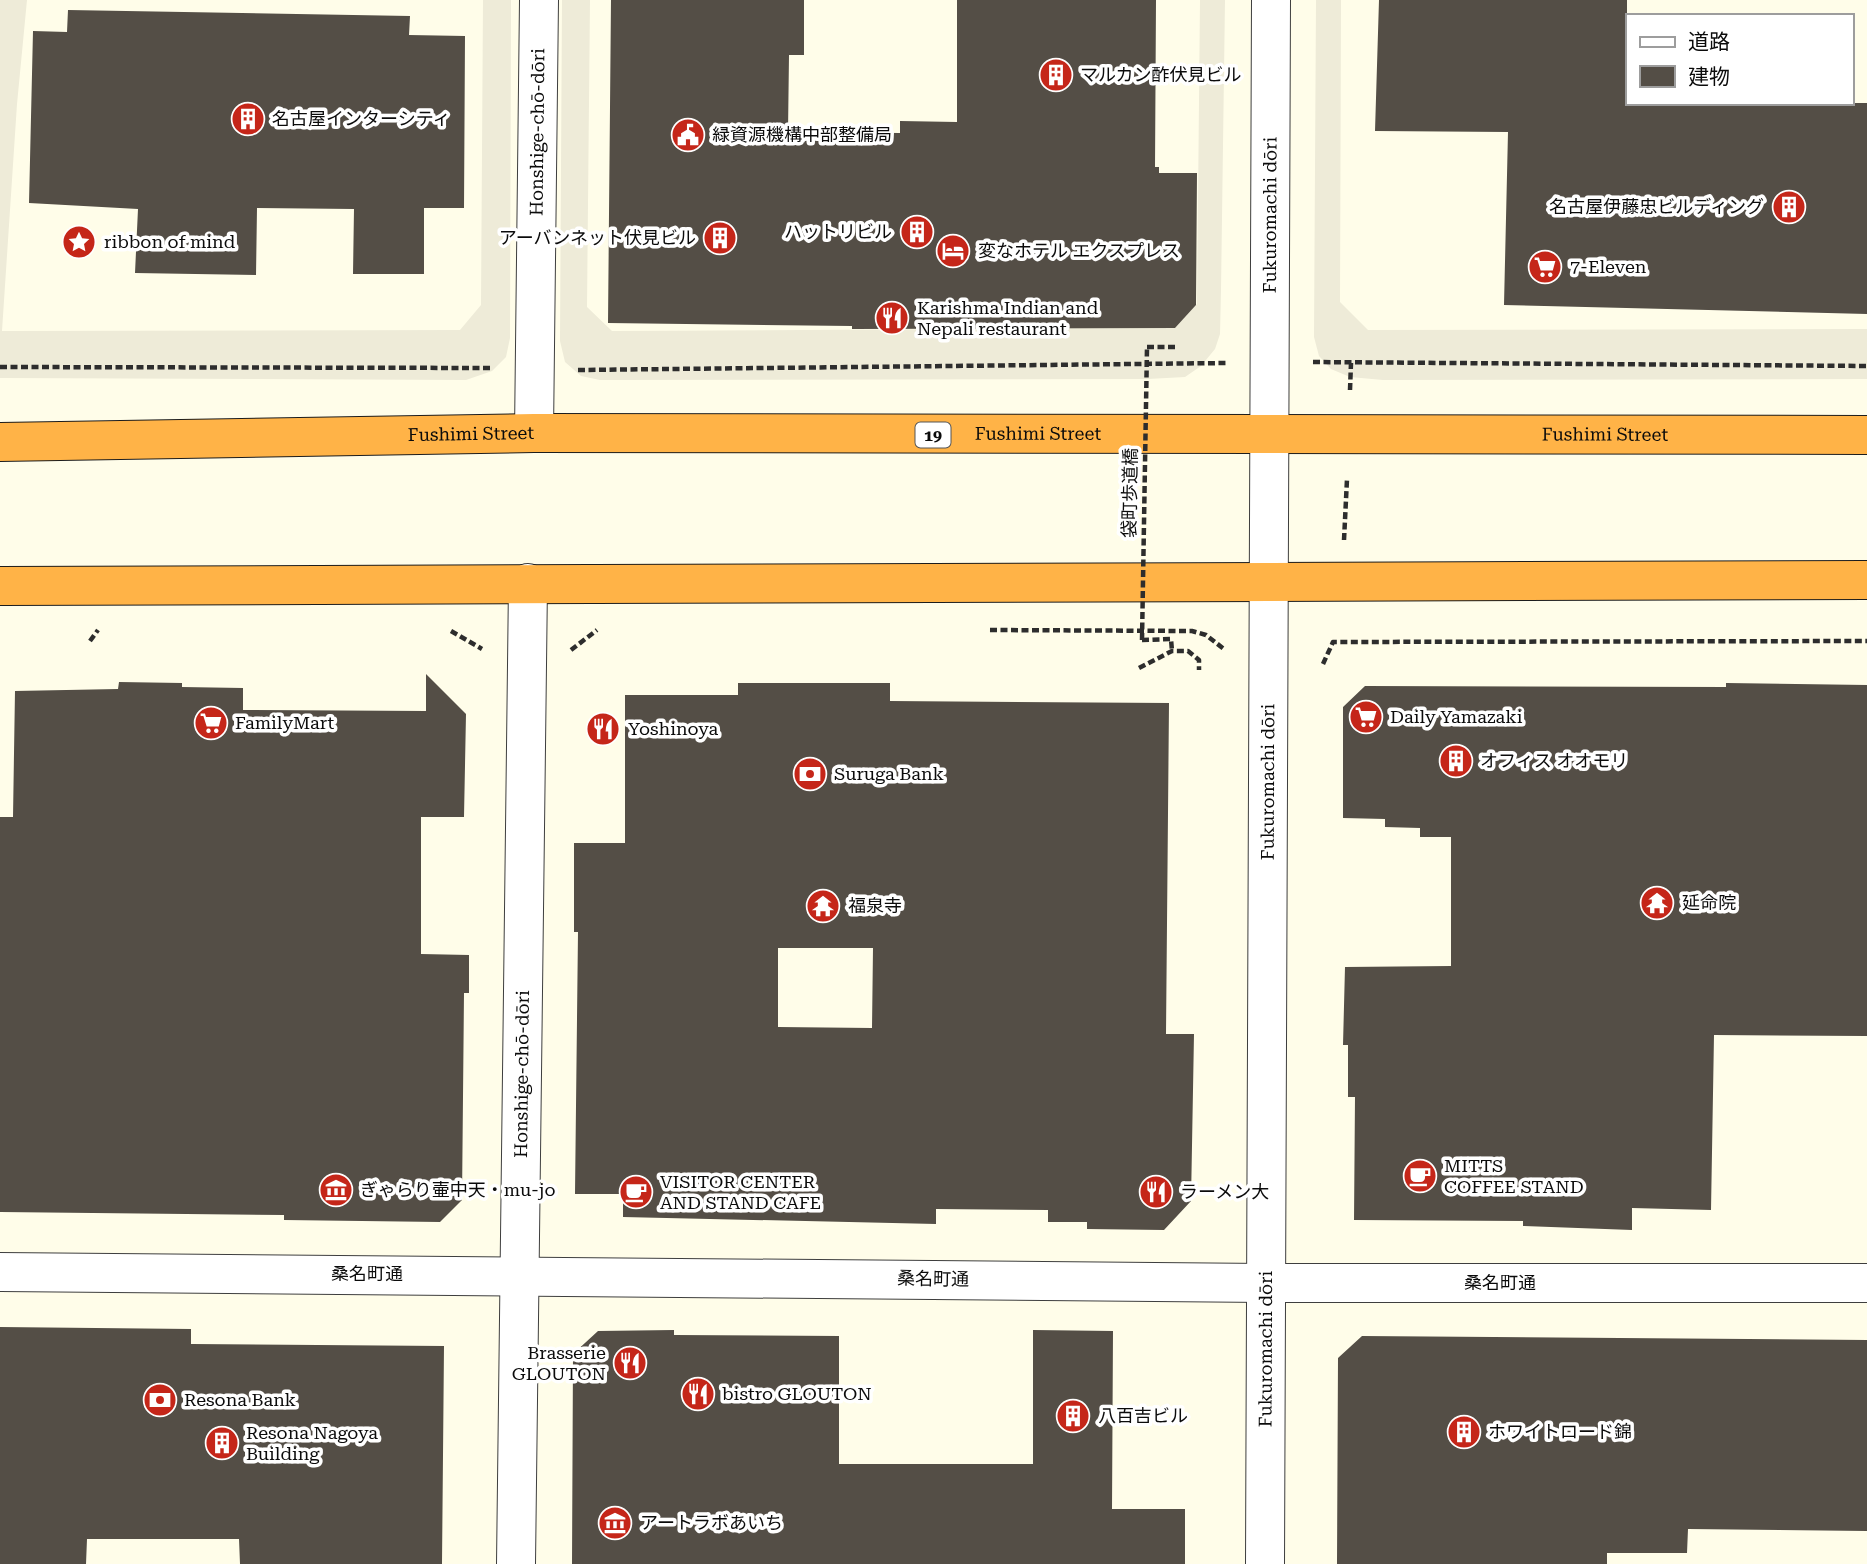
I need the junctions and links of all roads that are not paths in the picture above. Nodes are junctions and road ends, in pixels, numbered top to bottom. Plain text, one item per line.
1 (539, 0) edge
2 (1270, 0) edge
3 (534, 433) junction
4 (1867, 435) edge
5 (1269, 436) junction
6 (0, 442) edge
7 (1269, 580) junction
8 (1867, 580) edge
9 (528, 583) junction
10 (0, 586) edge
11 (0, 1272) edge
12 (518, 1275) junction
13 (1266, 1283) junction
14 (1867, 1283) edge
15 (516, 1564) edge
16 (1265, 1564) edge

1 - 3 street, Honshige-chō-dōri
2 - 5 street, Fukuromachi dōri
3 - 5 highway, Fushimi Street / 19
3 - 6 highway, Fushimi Street / 19
4 - 5 highway, Fushimi Street / 19
5 - 7 street, Fukuromachi dōri
7 - 8 highway
7 - 9 highway
7 - 13 street, Fukuromachi dōri
9 - 10 highway
9 - 12 street, Honshige-chō-dōri
11 - 12 street, 桑名町通
12 - 13 street, 桑名町通
12 - 15 street, Honshige-chō-dōri
13 - 14 street, 桑名町通
13 - 16 street, Fukuromachi dōri

